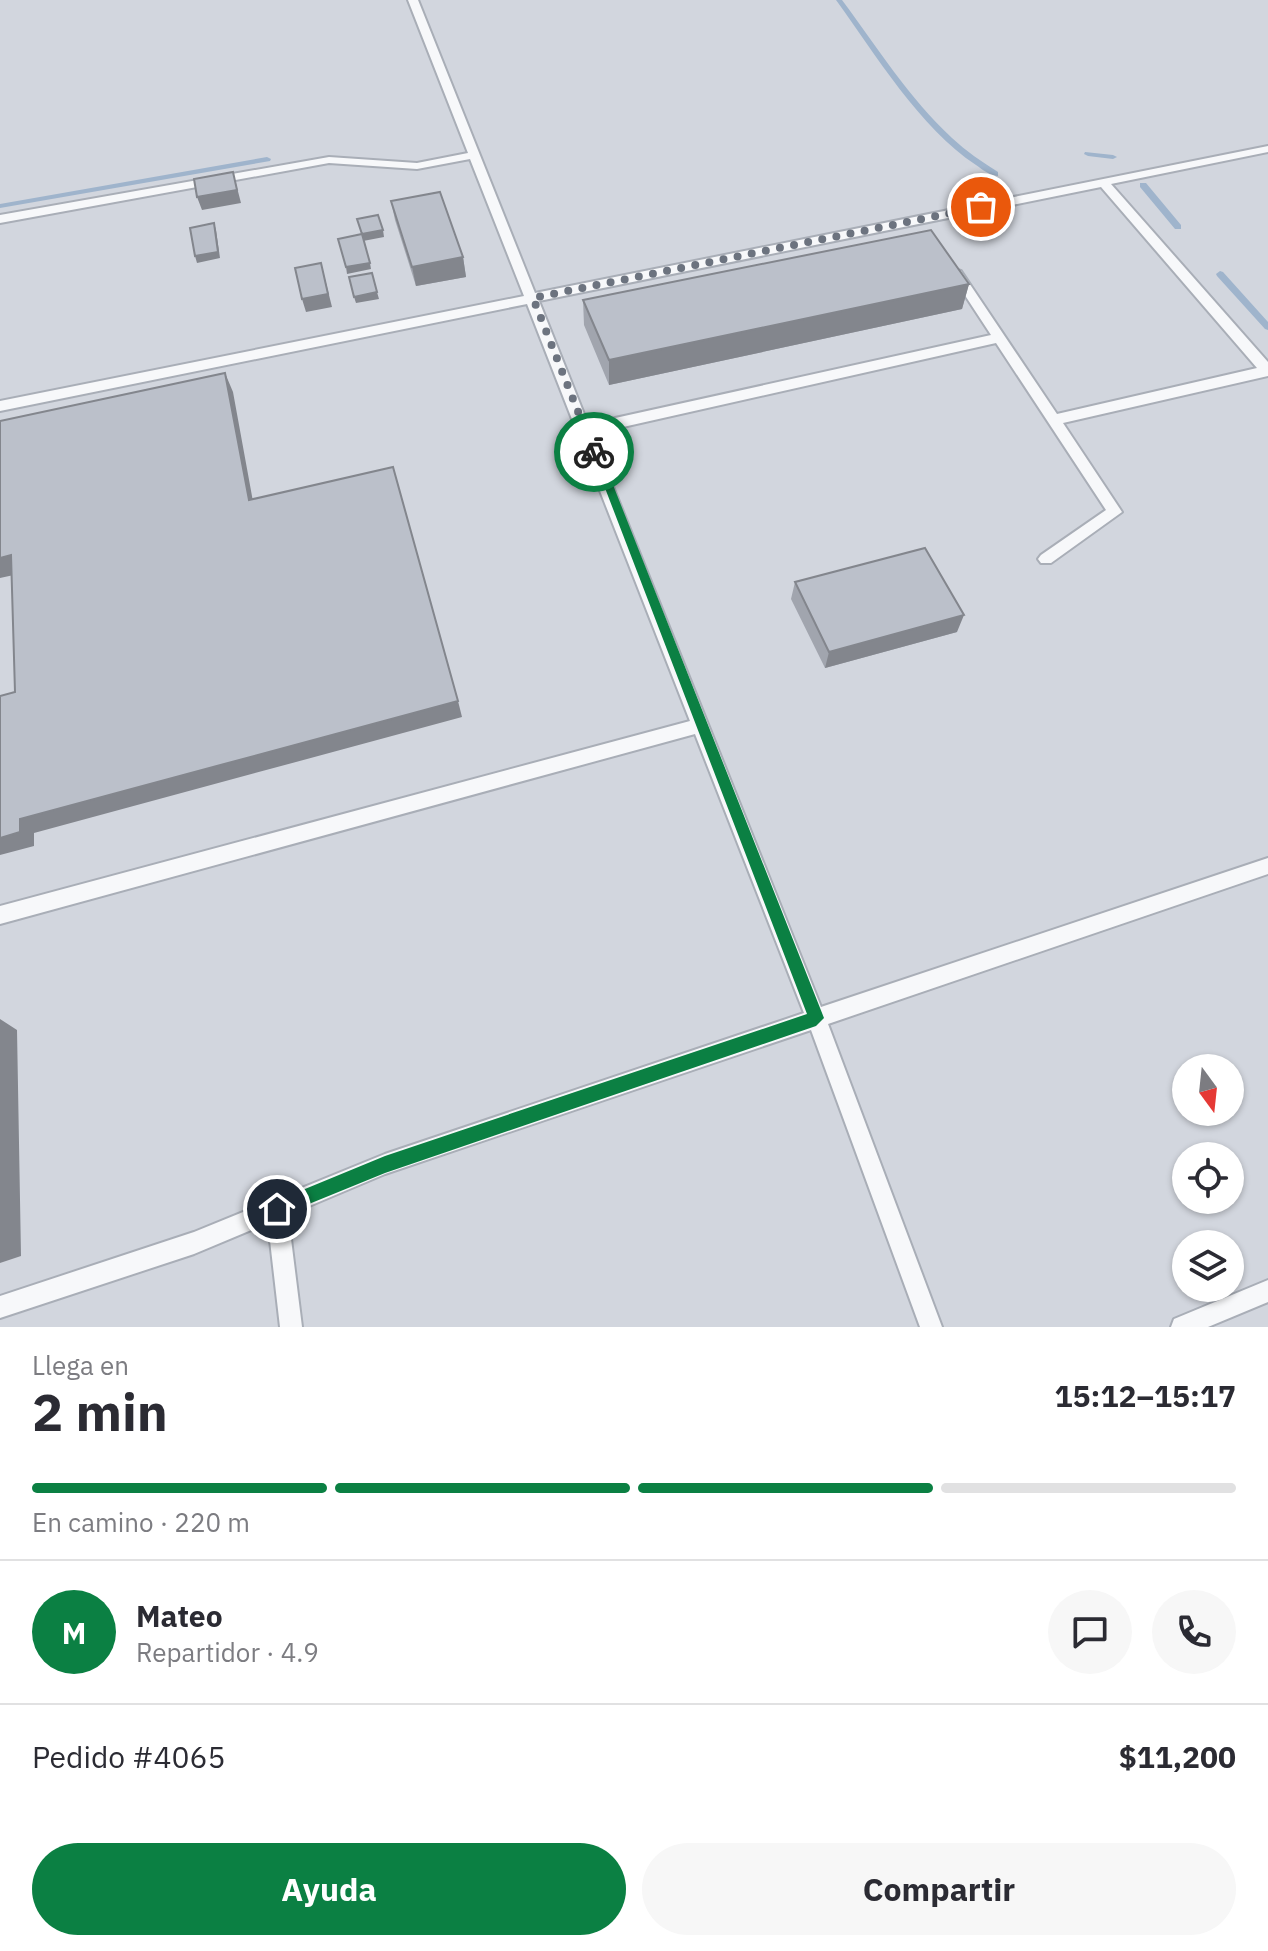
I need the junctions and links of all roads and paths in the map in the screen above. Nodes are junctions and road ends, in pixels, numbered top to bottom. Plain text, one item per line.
1 (413, 0) edge
2 (1268, 149) edge
3 (476, 155) junction
4 (1103, 182) junction
5 (0, 219) edge
6 (921, 219) junction
7 (930, 232) edge
8 (947, 259) edge
9 (533, 298) junction
10 (1000, 338) junction
11 (1268, 371) edge
12 (0, 406) edge
13 (1055, 420) junction
14 (585, 430) junction
15 (1046, 559) dead end
16 (701, 725) junction
17 (1265, 871) edge
18 (0, 915) edge
19 (816, 1018) junction
20 (277, 1209) junction
21 (1268, 1291) edge
22 (0, 1307) edge
23 (291, 1327) edge
24 (931, 1327) edge
25 (1182, 1327) edge

1 - 3 lane
2 - 4 lane
3 - 5 lane
3 - 9 lane
4 - 6 lane
4 - 11 lane
6 - 7 lane
6 - 9 lane
8 - 10 lane
9 - 12 lane
9 - 14 lane
10 - 13 lane
10 - 14 lane
11 - 13 lane
13 - 15 lane
14 - 16 lane
16 - 18 lane
16 - 19 lane
17 - 19 lane
19 - 20 lane
19 - 24 lane
20 - 22 lane
20 - 23 lane
21 - 25 lane

